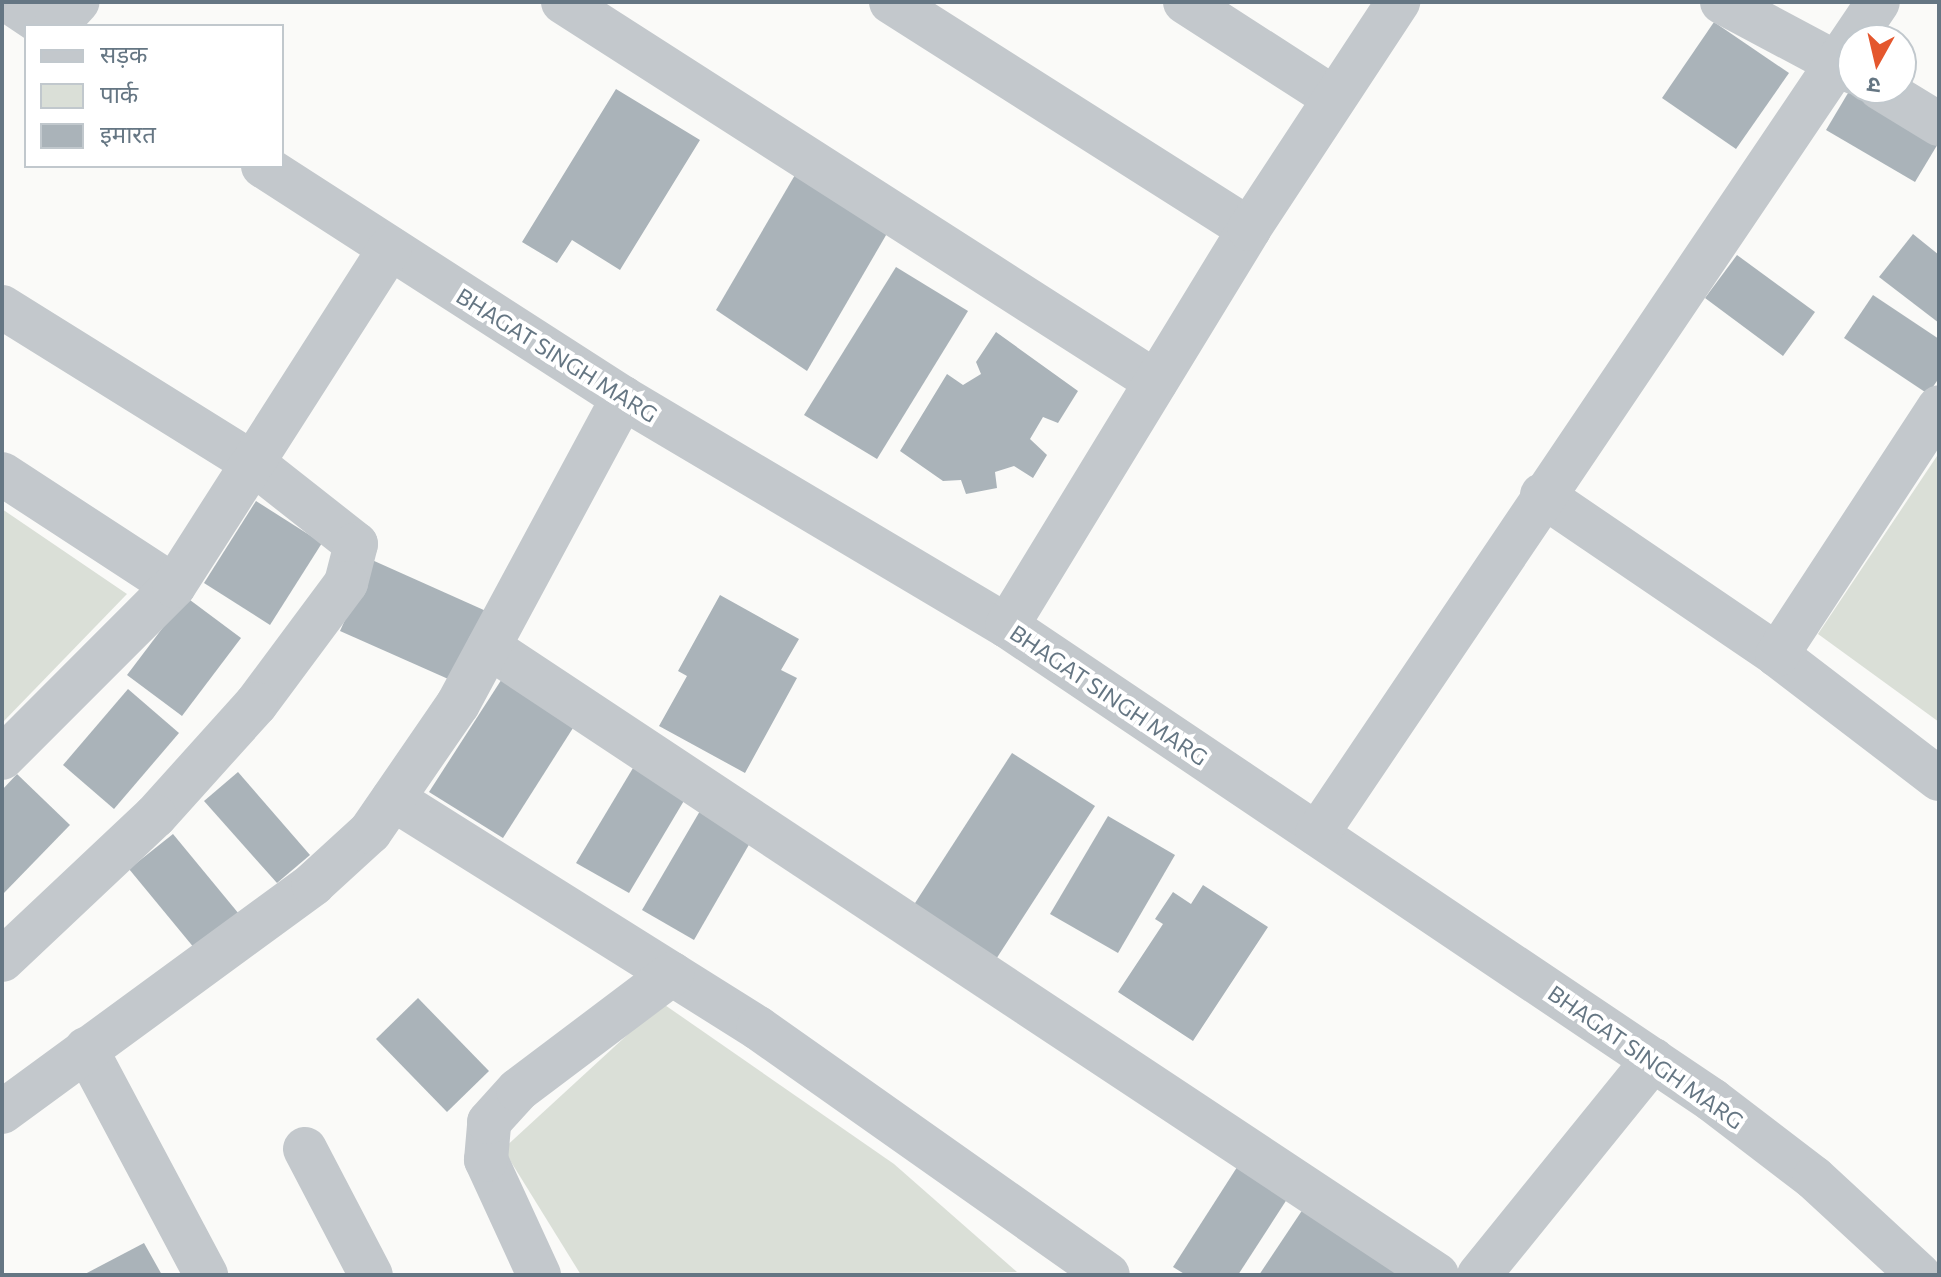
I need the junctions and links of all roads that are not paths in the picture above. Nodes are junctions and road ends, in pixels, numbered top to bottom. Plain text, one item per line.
1 (10, 2) edge
2 (77, 2) edge
3 (563, 2) edge
4 (891, 2) edge
5 (1398, 2) edge
6 (1722, 2) edge
7 (1878, 2) edge
8 (1200, 6) edge
9 (43, 24) edge
10 (57, 24) edge
11 (1867, 24) edge
12 (1837, 63) edge
13 (1837, 78) edge
14 (1334, 98) junction
15 (1906, 104) edge
16 (1939, 124) edge
17 (266, 168) edge
18 (1249, 229) junction
19 (390, 248) junction
20 (2, 307) edge
21 (1156, 382) junction
22 (623, 398) junction
23 (1939, 407) edge
24 (253, 463) junction
25 (2, 474) edge
26 (1542, 495) junction
27 (174, 586) junction
28 (1007, 626) junction
29 (489, 647) junction
30 (1777, 655) junction
31 (2, 758) edge
32 (1939, 779) edge
33 (393, 799) junction
34 (1317, 834) junction
35 (2, 960) edge
36 (672, 974) junction
37 (86, 1049) junction
38 (1653, 1060) junction
39 (2, 1112) edge
40 (305, 1149) dead end
41 (1086, 1270) edge
42 (206, 1275) edge
43 (371, 1275) edge
44 (539, 1275) edge
45 (1437, 1275) edge
46 (1479, 1275) edge
47 (1919, 1275) edge

1 - 9 street
2 - 10 street
3 - 21 street
4 - 18 street
5 - 14 street
6 - 12 street
7 - 11 street
8 - 14 street
13 - 26 street
14 - 18 street
15 - 16 street
17 - 19 street, BHAGAT SINGH MARG
18 - 21 street
19 - 22 street, BHAGAT SINGH MARG
19 - 24 street
20 - 24 street
21 - 28 street
22 - 28 street, BHAGAT SINGH MARG
22 - 29 street
23 - 30 street
24 - 27 street
24 - 35 street
25 - 27 street
26 - 30 street
26 - 34 street
27 - 31 street
28 - 34 street, BHAGAT SINGH MARG
29 - 33 street
29 - 45 street
30 - 32 street
33 - 36 street
33 - 37 street
34 - 38 street, BHAGAT SINGH MARG
36 - 41 street
36 - 44 street
37 - 39 street
37 - 42 street
38 - 46 street
38 - 47 street, BHAGAT SINGH MARG
40 - 43 street

